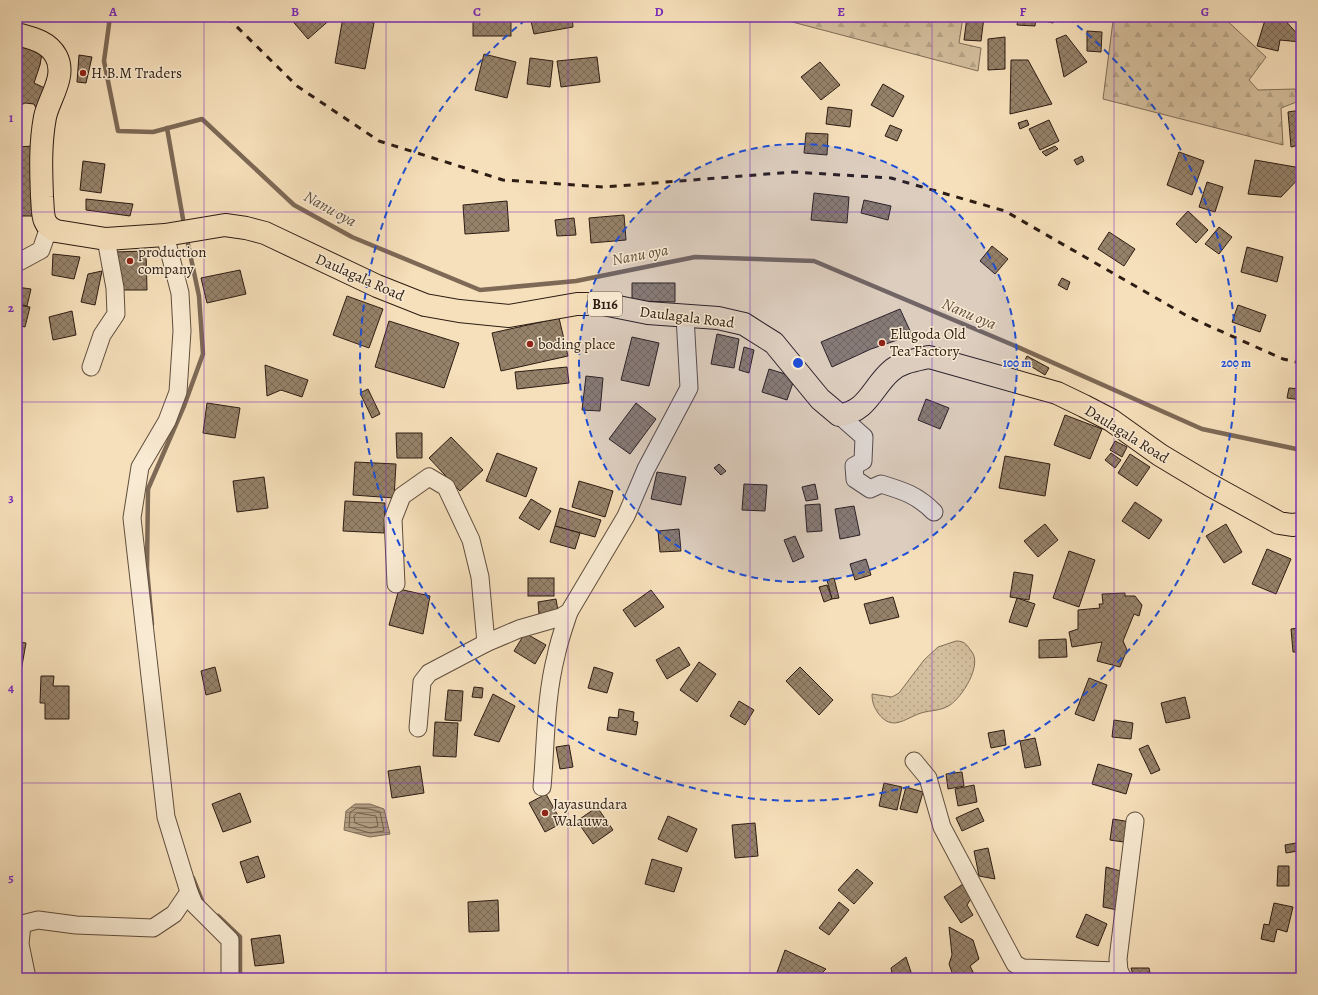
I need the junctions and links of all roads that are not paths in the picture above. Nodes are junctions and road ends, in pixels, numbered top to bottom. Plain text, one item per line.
1 (17, 34) edge
2 (49, 227) junction
3 (165, 236) junction
4 (106, 239) junction
5 (17, 263) edge
6 (685, 316) junction
7 (91, 367) dead end
8 (839, 415) junction
9 (934, 512) dead end
10 (1301, 524) edge
11 (396, 584) dead end
12 (568, 612) junction
13 (486, 643) junction
14 (418, 728) dead end
15 (914, 761) dead end
16 (542, 787) dead end
17 (1135, 821) dead end
18 (189, 892) junction
19 (1121, 975) edge
20 (27, 978) edge
21 (230, 978) edge

1 - 2 main road
2 - 4 main road, Daulagala Road / B116
2 - 5 street
3 - 4 main road, Daulagala Road / B116
3 - 6 main road, Daulagala Road / B116
3 - 18 street
4 - 7 street
6 - 8 main road, Daulagala Road / B116
6 - 12 street
8 - 9 street
8 - 10 main road, Daulagala Road
11 - 13 street
12 - 13 street
12 - 16 street
13 - 14 street
15 - 19 street
17 - 19 street
18 - 20 street
18 - 21 street

